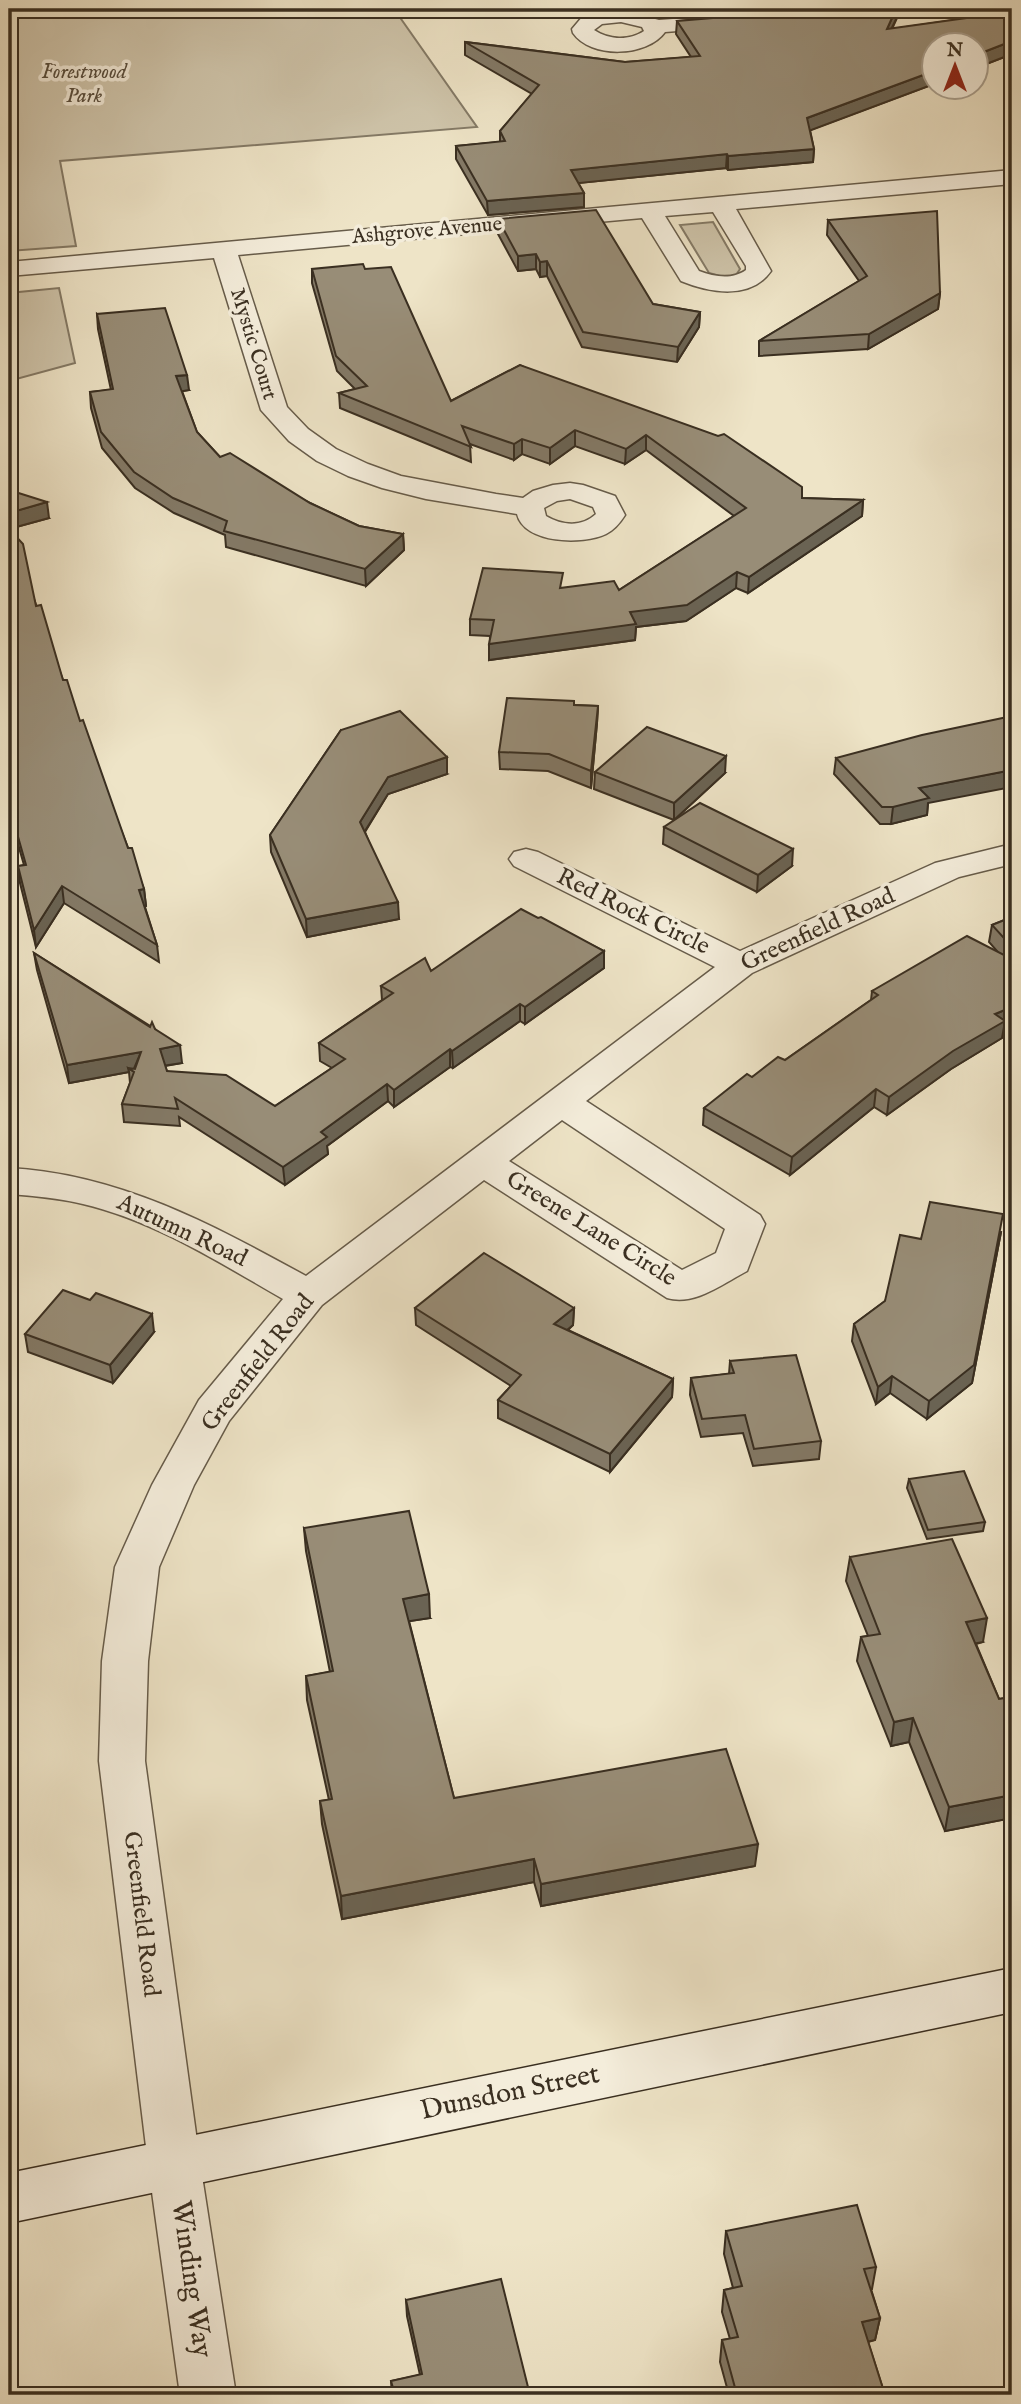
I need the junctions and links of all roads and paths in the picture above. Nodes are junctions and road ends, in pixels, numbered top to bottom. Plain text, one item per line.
1 (749, 19) edge
2 (654, 27) dead end
3 (1012, 177) edge
4 (721, 204) junction
5 (649, 210) junction
6 (224, 249) junction
7 (9, 269) edge
8 (530, 507) dead end
9 (1012, 854) edge
10 (526, 859) dead end
11 (740, 965) junction
12 (562, 1103) junction
13 (481, 1161) junction
14 (9, 1181) edge
15 (308, 1295) junction
16 (1012, 1990) edge
17 (174, 2163) junction
18 (9, 2198) edge
19 (208, 2395) edge

1 - 2 street
3 - 4 street, Ashgrove Avenue
4 - 5 street, Ashgrove Avenue
4 - 5 street
5 - 6 street, Ashgrove Avenue
6 - 7 street, Ashgrove Avenue
6 - 8 street, Mystic Court
9 - 11 street, Greenfield Road
10 - 11 street, Red Rock Circle
11 - 12 street, Greenfield Road
12 - 13 street, Greenfield Road
12 - 13 street, Greene Lane Circle
13 - 15 street, Greenfield Road
14 - 15 street, Autumn Road
15 - 17 street, Greenfield Road
16 - 17 street, Dunsdon Street
17 - 18 street, Dunsdon Street
17 - 19 street, Winding Way

